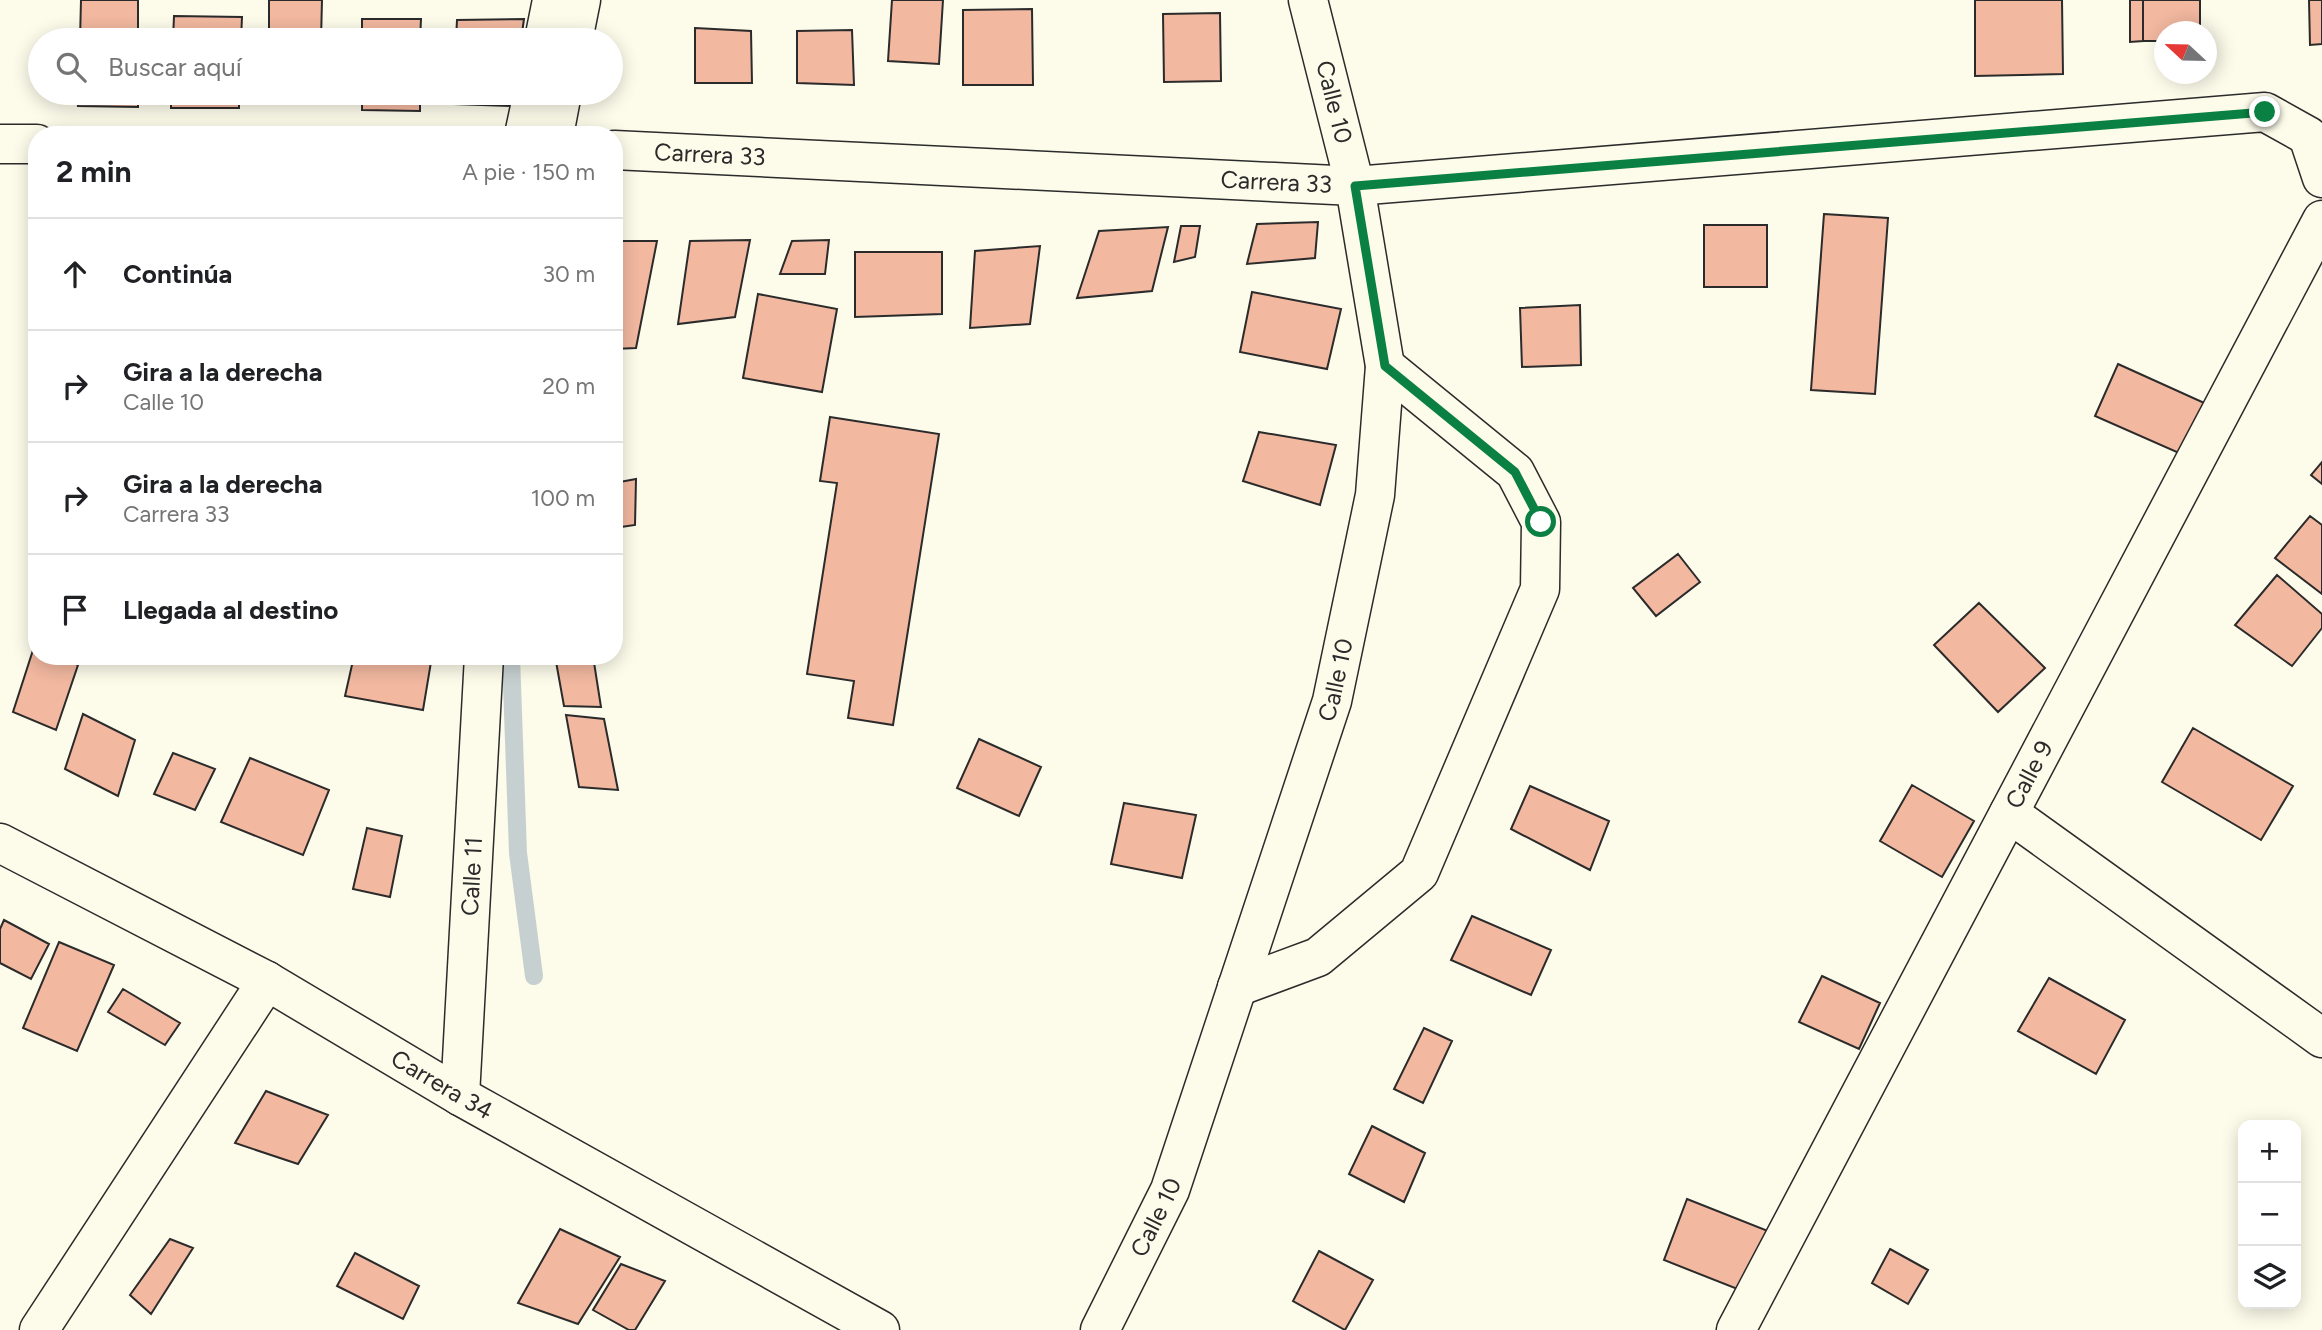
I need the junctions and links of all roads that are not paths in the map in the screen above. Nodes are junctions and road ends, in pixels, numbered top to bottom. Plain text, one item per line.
1 (552, 0) edge
2 (581, 0) edge
3 (1308, 0) edge
4 (546, 28) edge
5 (575, 28) edge
6 (530, 105) edge
7 (560, 105) edge
8 (526, 126) edge
9 (556, 126) edge
10 (0, 144) edge
11 (28, 144) edge
12 (623, 150) edge
13 (2322, 178) edge
14 (1355, 186) junction
15 (2322, 220) edge
16 (1385, 366) junction
17 (484, 665) edge
18 (2009, 813) junction
19 (0, 843) edge
20 (267, 981) junction
21 (1237, 987) junction
22 (2322, 1038) edge
23 (460, 1096) junction
24 (39, 1330) edge
25 (880, 1330) edge
26 (1100, 1330) edge
27 (1736, 1330) edge

1 - 4 street
2 - 5 street
3 - 14 street, Calle 10
6 - 8 street
7 - 9 street
10 - 11 street
12 - 14 street, Carrera 33
13 - 14 street, Carrera 33
14 - 16 street, Calle 10
15 - 18 street, Calle 9
16 - 21 street, Calle 10
16 - 21 street
17 - 23 street, Calle 11
18 - 22 street
18 - 27 street, Calle 9
19 - 20 street, Carrera 34
20 - 23 street, Carrera 34
20 - 24 street
21 - 26 street, Calle 10
23 - 25 street, Carrera 34

